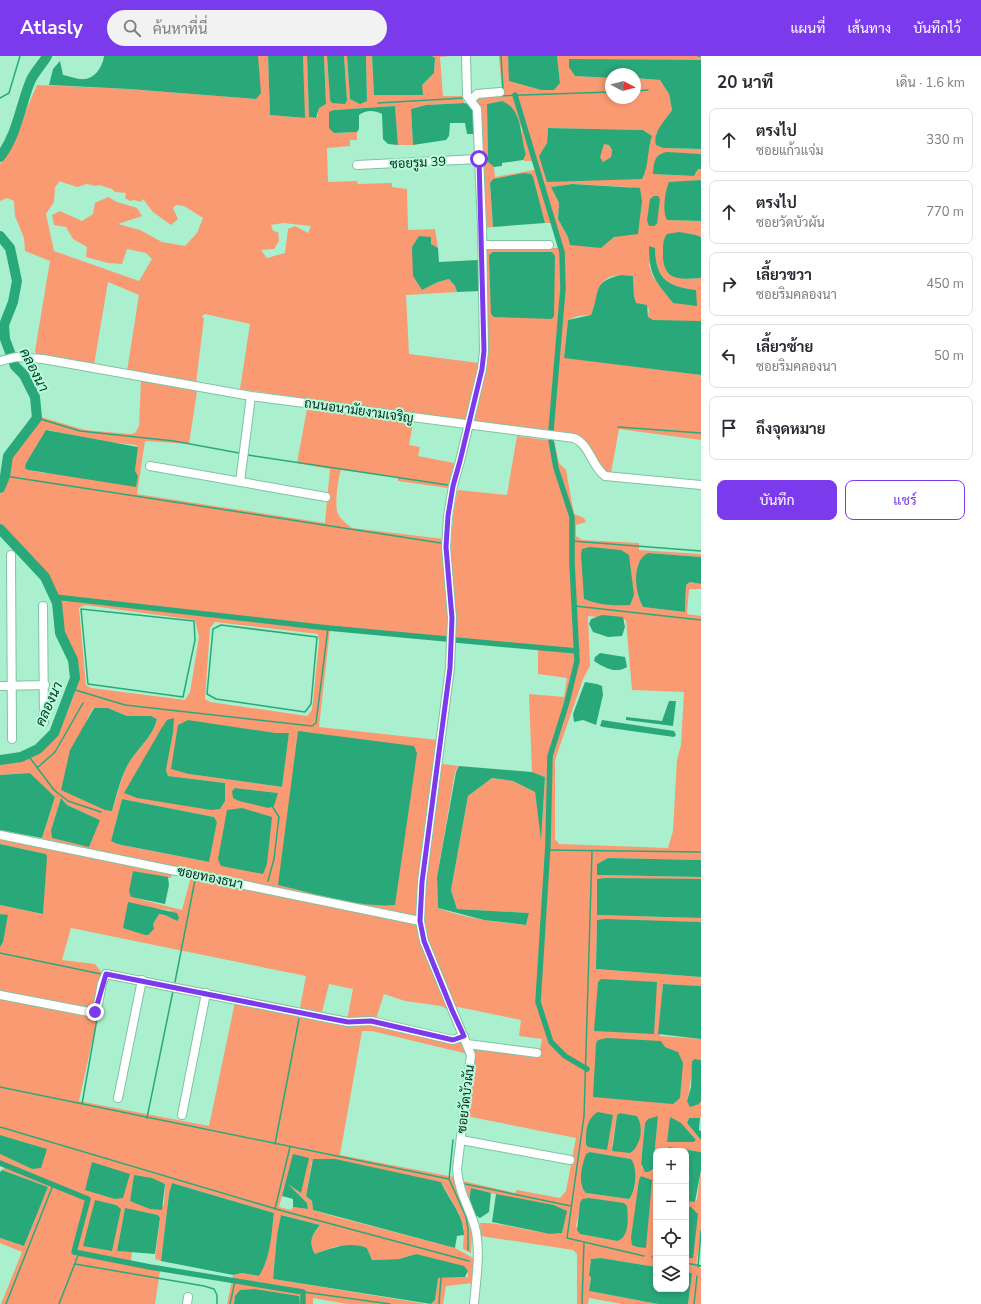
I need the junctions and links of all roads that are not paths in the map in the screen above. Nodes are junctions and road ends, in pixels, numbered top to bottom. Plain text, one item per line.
1 (466, 56) edge
2 (500, 92) dead end
3 (472, 100) junction
4 (479, 159) junction
5 (357, 165) dead end
6 (482, 245) junction
7 (548, 245) dead end
8 (2, 360) edge
9 (251, 396) junction
10 (468, 426) junction
11 (150, 466) dead end
12 (240, 482) junction
13 (701, 485) edge
14 (326, 497) dead end
15 (11, 555) dead end
16 (43, 606) dead end
17 (44, 685) junction
18 (0, 686) edge
19 (13, 686) junction
20 (44, 722) dead end
21 (12, 740) dead end
22 (0, 835) edge
23 (420, 921) junction
24 (142, 980) junction
25 (206, 993) junction
26 (0, 995) edge
27 (466, 1040) junction
28 (537, 1053) dead end
29 (118, 1098) dead end
30 (182, 1115) dead end
31 (461, 1140) junction
32 (570, 1160) dead end
33 (474, 1304) edge

1 - 3 street, ซอยวัดบัวผัน
2 - 3 street
3 - 4 street, ซอยวัดบัวผัน
4 - 5 street, ซอยรูม 39
4 - 6 street, ซอยวัดบัวผัน
6 - 7 street
6 - 10 street, ซอยวัดบัวผัน
8 - 9 street, ถนนอนามัยงามเจริญ
9 - 10 street, ถนนอนามัยงามเจริญ
9 - 12 street
10 - 13 street, ถนนอนามัยงามเจริญ
10 - 23 street, ซอยวัดบัวผัน
11 - 12 street
12 - 14 street
15 - 19 street
16 - 17 street
17 - 19 street
17 - 20 street
18 - 19 street
19 - 21 street
22 - 23 street, ซอยทองธนา
23 - 27 street, ซอยวัดบัวผัน
24 - 25 street
24 - 26 street
24 - 29 street
25 - 27 street
25 - 30 street
27 - 28 street
27 - 31 street, ซอยวัดบัวผัน
31 - 32 street
31 - 33 street, ซอยวัดบัวผัน

